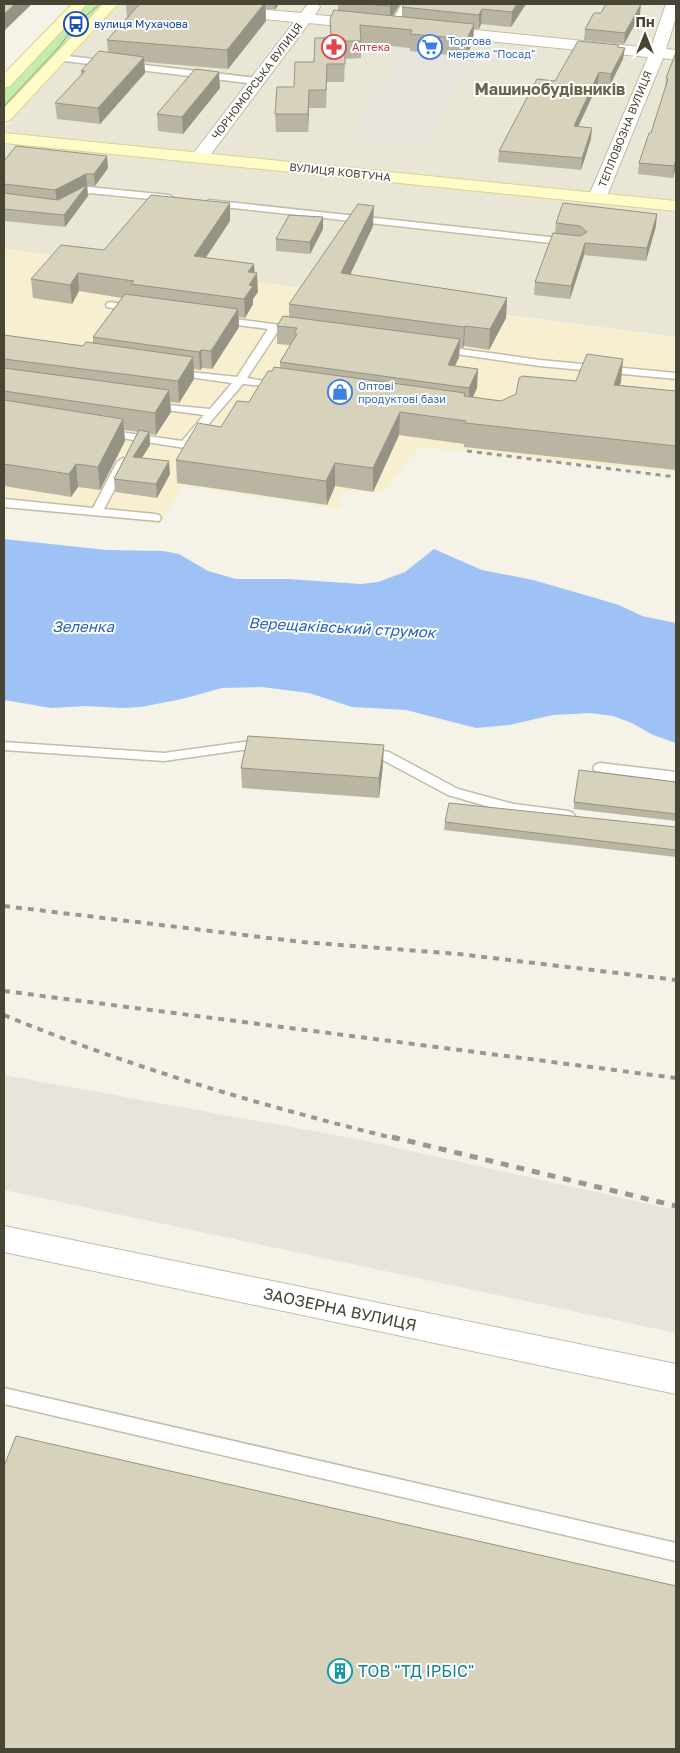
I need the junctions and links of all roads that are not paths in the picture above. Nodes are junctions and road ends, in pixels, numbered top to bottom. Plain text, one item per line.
1 (80, 4) edge
2 (111, 4) edge
3 (157, 4) edge
4 (316, 4) edge
5 (406, 4) edge
6 (673, 4) edge
7 (305, 18) junction
8 (392, 27) junction
9 (657, 53) junction
10 (676, 54) edge
11 (59, 58) junction
12 (257, 81) junction
13 (4, 83) edge
14 (4, 117) edge
15 (4, 138) edge
16 (198, 158) junction
17 (597, 198) junction
18 (175, 199) edge
19 (195, 201) edge
20 (676, 206) edge
21 (59, 207) edge
22 (579, 243) edge
23 (110, 305) dead end
24 (149, 310) edge
25 (207, 318) edge
26 (275, 327) junction
27 (314, 332) edge
28 (432, 348) edge
29 (540, 363) junction
30 (161, 370) edge
31 (531, 376) edge
32 (676, 376) edge
33 (240, 381) junction
34 (288, 387) edge
35 (137, 403) edge
36 (212, 413) junction
37 (98, 432) edge
38 (131, 446) junction
39 (4, 502) edge
40 (97, 512) junction
41 (155, 518) dead end
42 (283, 741) edge
43 (4, 746) edge
44 (347, 750) edge
45 (600, 768) dead end
46 (676, 777) edge
47 (581, 817) edge
48 (4, 1239) edge
49 (676, 1379) edge
50 (4, 1396) edge
51 (676, 1552) edge

1 - 13 street
2 - 11 street
3 - 7 street
4 - 7 street, ЧОРНОМОРСЬКА ВУЛИЦЯ
5 - 8 lane
6 - 9 street, ТЕПЛОВОЗНА ВУЛИЦЯ
7 - 8 street
7 - 12 street, ЧОРНОМОРСЬКА ВУЛИЦЯ
8 - 9 street
9 - 10 street
9 - 17 street, ТЕПЛОВОЗНА ВУЛИЦЯ
11 - 12 lane
11 - 14 street
12 - 16 street, ЧОРНОМОРСЬКА ВУЛИЦЯ
15 - 16 street, ВУЛИЦЯ КОВТУНА
16 - 17 street, ВУЛИЦЯ КОВТУНА
17 - 20 street, ВУЛИЦЯ КОВТУНА
18 - 21 lane
19 - 22 lane
23 - 24 lane
25 - 26 lane
26 - 27 lane
26 - 33 lane
28 - 29 lane
29 - 31 lane
29 - 32 lane
30 - 33 lane
33 - 34 lane
33 - 36 lane
35 - 36 lane
36 - 38 lane
37 - 38 lane
38 - 40 lane
39 - 40 lane
40 - 41 lane
42 - 43 lane
44 - 47 lane
45 - 46 lane
48 - 49 street, ЗАОЗЕРНА ВУЛИЦЯ
50 - 51 lane

